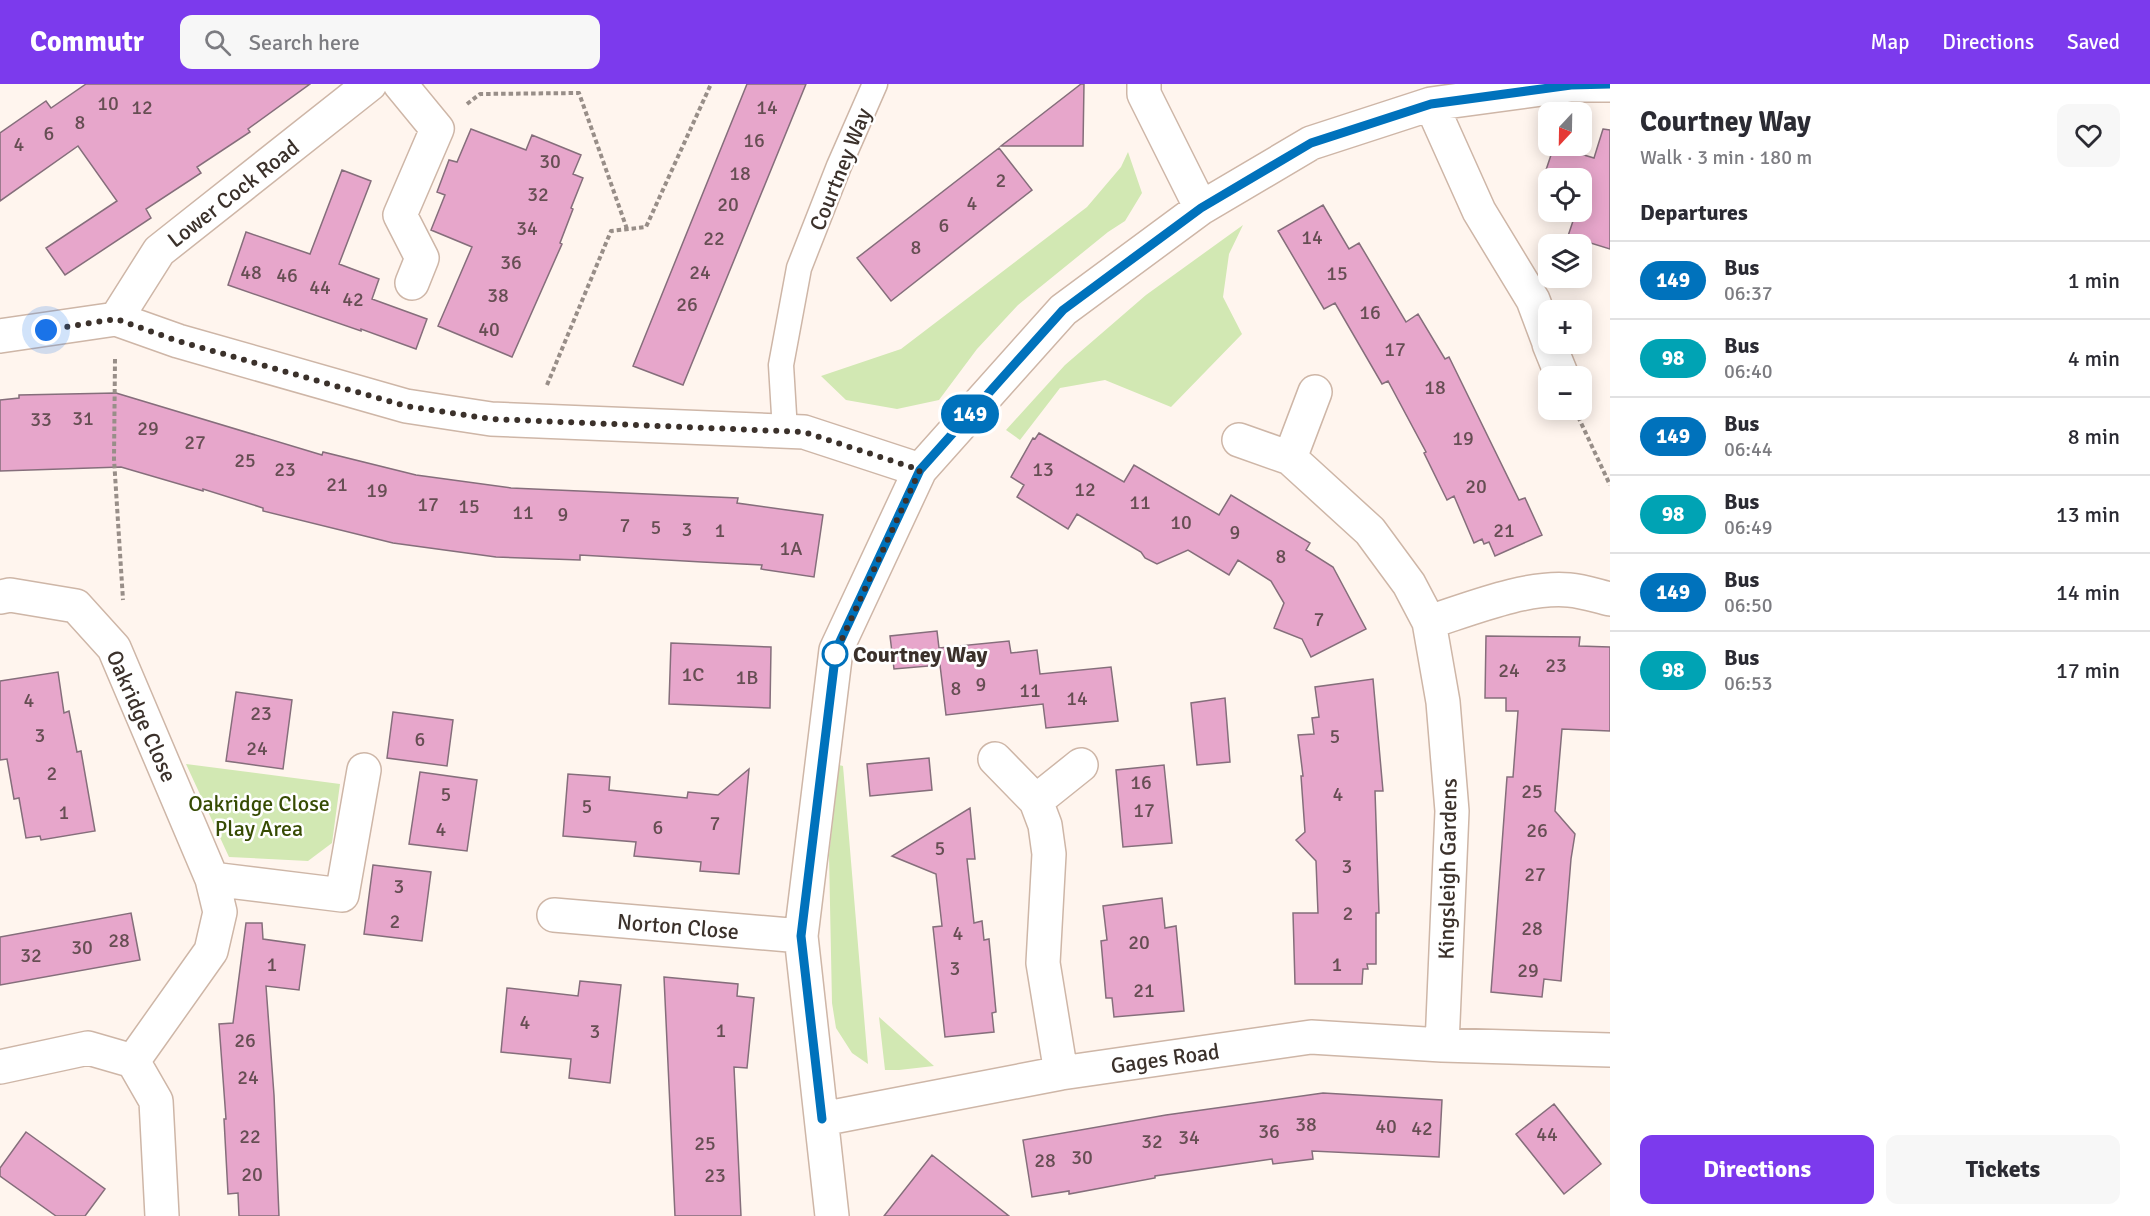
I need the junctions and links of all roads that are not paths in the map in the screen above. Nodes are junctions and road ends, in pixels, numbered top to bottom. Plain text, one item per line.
1 (370, 84) edge
2 (400, 84) edge
3 (875, 84) edge
4 (1144, 84) edge
5 (1610, 84) edge
6 (1431, 104) junction
7 (1201, 208) junction
8 (412, 283) dead end
9 (1538, 313) edge
10 (116, 319) junction
11 (0, 336) edge
12 (1315, 392) dead end
13 (785, 431) junction
14 (1239, 440) dead end
15 (1290, 458) junction
16 (920, 470) junction
17 (0, 597) edge
18 (1610, 599) edge
19 (1429, 622) junction
20 (995, 759) dead end
21 (1081, 765) dead end
22 (364, 770) dead end
23 (1036, 801) junction
24 (212, 879) junction
25 (554, 915) dead end
26 (801, 936) junction
27 (1442, 1045) junction
28 (1610, 1050) edge
29 (133, 1061) junction
30 (0, 1066) edge
31 (1061, 1073) junction
32 (822, 1119) junction
33 (162, 1216) edge
34 (832, 1216) edge

1 - 10 street, Lower Cock Road
2 - 8 street
3 - 13 lane, Courtney Way
4 - 7 street
5 - 6 street
6 - 7 street
6 - 9 street
7 - 16 street
10 - 11 street
10 - 13 street
12 - 15 street
13 - 16 street
14 - 15 street
15 - 19 street, Kingsleigh Gardens
16 - 26 street
17 - 24 street, Oakridge Close
18 - 19 street
19 - 27 street, Kingsleigh Gardens
20 - 23 street
21 - 23 street
22 - 24 street
23 - 31 street
24 - 29 street, Oakridge Close
25 - 26 street, Norton Close
26 - 32 street
27 - 28 street, Gages Road
27 - 31 street, Gages Road
29 - 30 street
29 - 33 street
31 - 32 street, Gages Road
32 - 34 street

